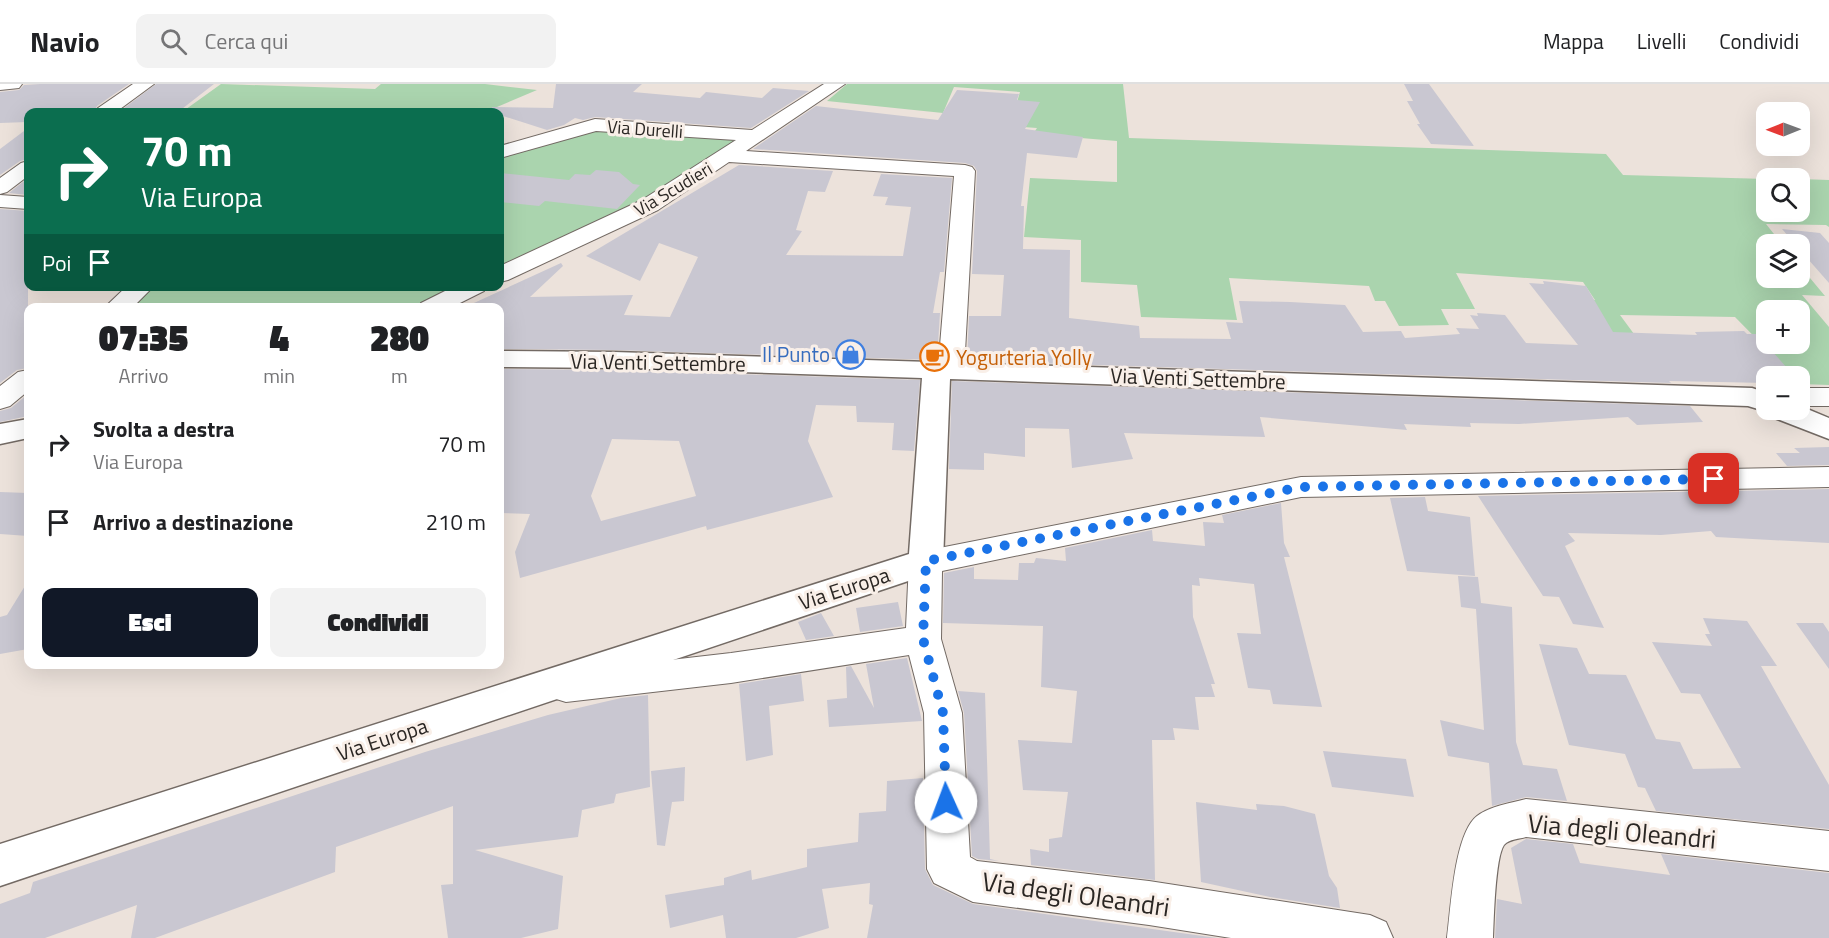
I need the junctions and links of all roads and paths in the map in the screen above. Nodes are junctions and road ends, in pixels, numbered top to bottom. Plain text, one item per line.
1 (14, 84) edge
2 (145, 84) edge
3 (836, 84) edge
4 (0, 85) edge
5 (111, 108) edge
6 (758, 136) junction
7 (504, 151) edge
8 (727, 156) junction
9 (24, 170) edge
10 (0, 188) edge
11 (0, 201) edge
12 (24, 203) edge
13 (504, 273) edge
14 (136, 291) edge
15 (466, 291) edge
16 (122, 303) edge
17 (440, 303) edge
18 (504, 358) edge
19 (943, 370) junction
20 (24, 381) edge
21 (1810, 397) edge
22 (1829, 397) edge
23 (1756, 399) edge
24 (0, 400) edge
25 (1807, 420) edge
26 (1829, 429) edge
27 (1829, 477) edge
28 (926, 561) junction
29 (923, 639) junction
30 (523, 692) junction
31 (1829, 851) edge
32 (0, 865) edge
33 (1370, 938) edge
34 (1470, 938) edge

1 - 4 street
2 - 5 street
3 - 6 street, Via Scudieri
6 - 7 street, Via Durelli
6 - 8 street, Via Scudieri
8 - 13 street, Via Scudieri
8 - 19 street
9 - 10 street
11 - 12 street
14 - 16 street
15 - 17 street
18 - 19 main road, Via Venti Settembre
19 - 23 main road, Via Venti Settembre
19 - 28 main road
20 - 24 street
21 - 22 street
25 - 26 main road
27 - 28 street, Via Europa
28 - 29 street, Via degli Oleandri
28 - 30 main road, Via Europa
29 - 30 street
29 - 33 street, Via degli Oleandri
30 - 32 main road, Via Europa
31 - 34 street, Via degli Oleandri

